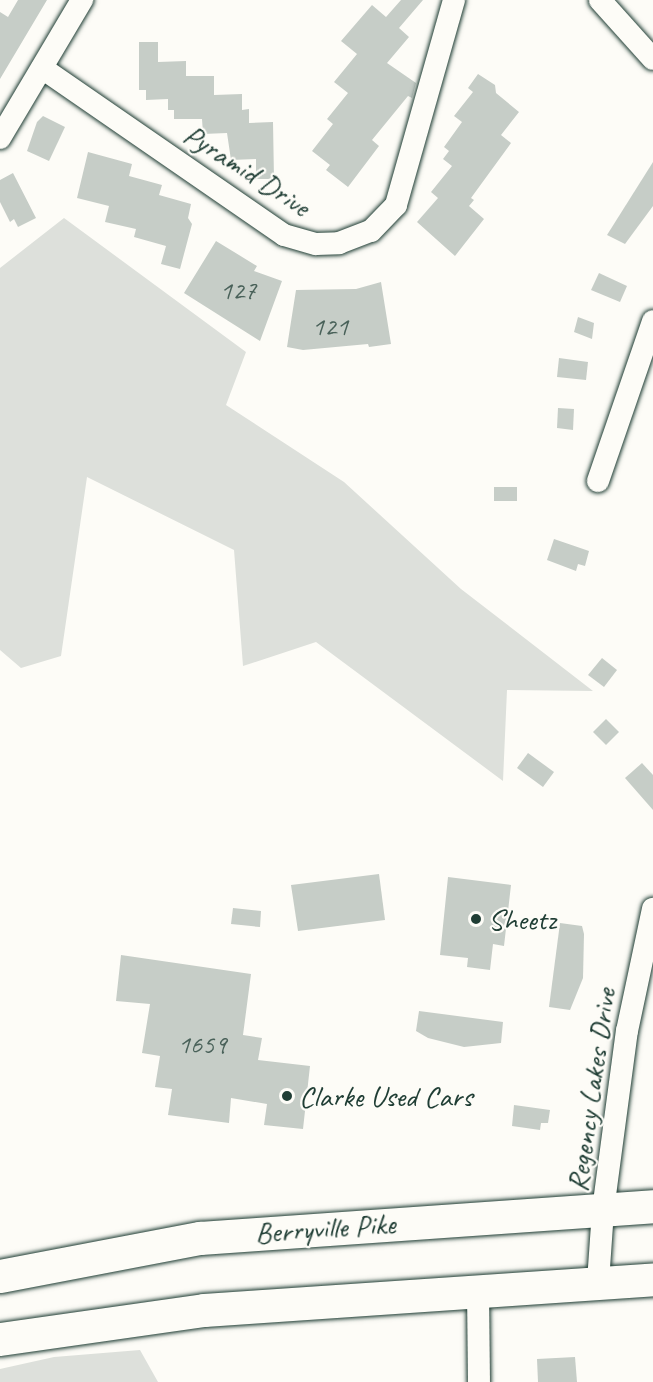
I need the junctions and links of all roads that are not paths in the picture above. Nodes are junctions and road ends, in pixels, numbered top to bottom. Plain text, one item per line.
1 (82, 0) edge
2 (454, 0) edge
3 (600, 0) edge
4 (653, 58) edge
5 (42, 68) junction
6 (0, 138) edge
7 (653, 321) edge
8 (649, 347) edge
9 (598, 481) dead end
10 (653, 909) edge
11 (653, 1206) edge
12 (603, 1210) junction
13 (0, 1276) edge
14 (653, 1279) edge
15 (598, 1282) junction
16 (478, 1289) junction
17 (0, 1339) edge
18 (478, 1382) edge

1 - 5 street
2 - 5 street, Pyramid Drive
3 - 4 street
5 - 6 street
7 - 8 street
8 - 9 street
10 - 12 street, Regency Lakes Drive
11 - 12 highway, Berryville Pike
12 - 13 highway, Berryville Pike
12 - 15 street, Regency Lakes Drive
14 - 15 highway
15 - 16 highway
16 - 17 highway
16 - 18 street

